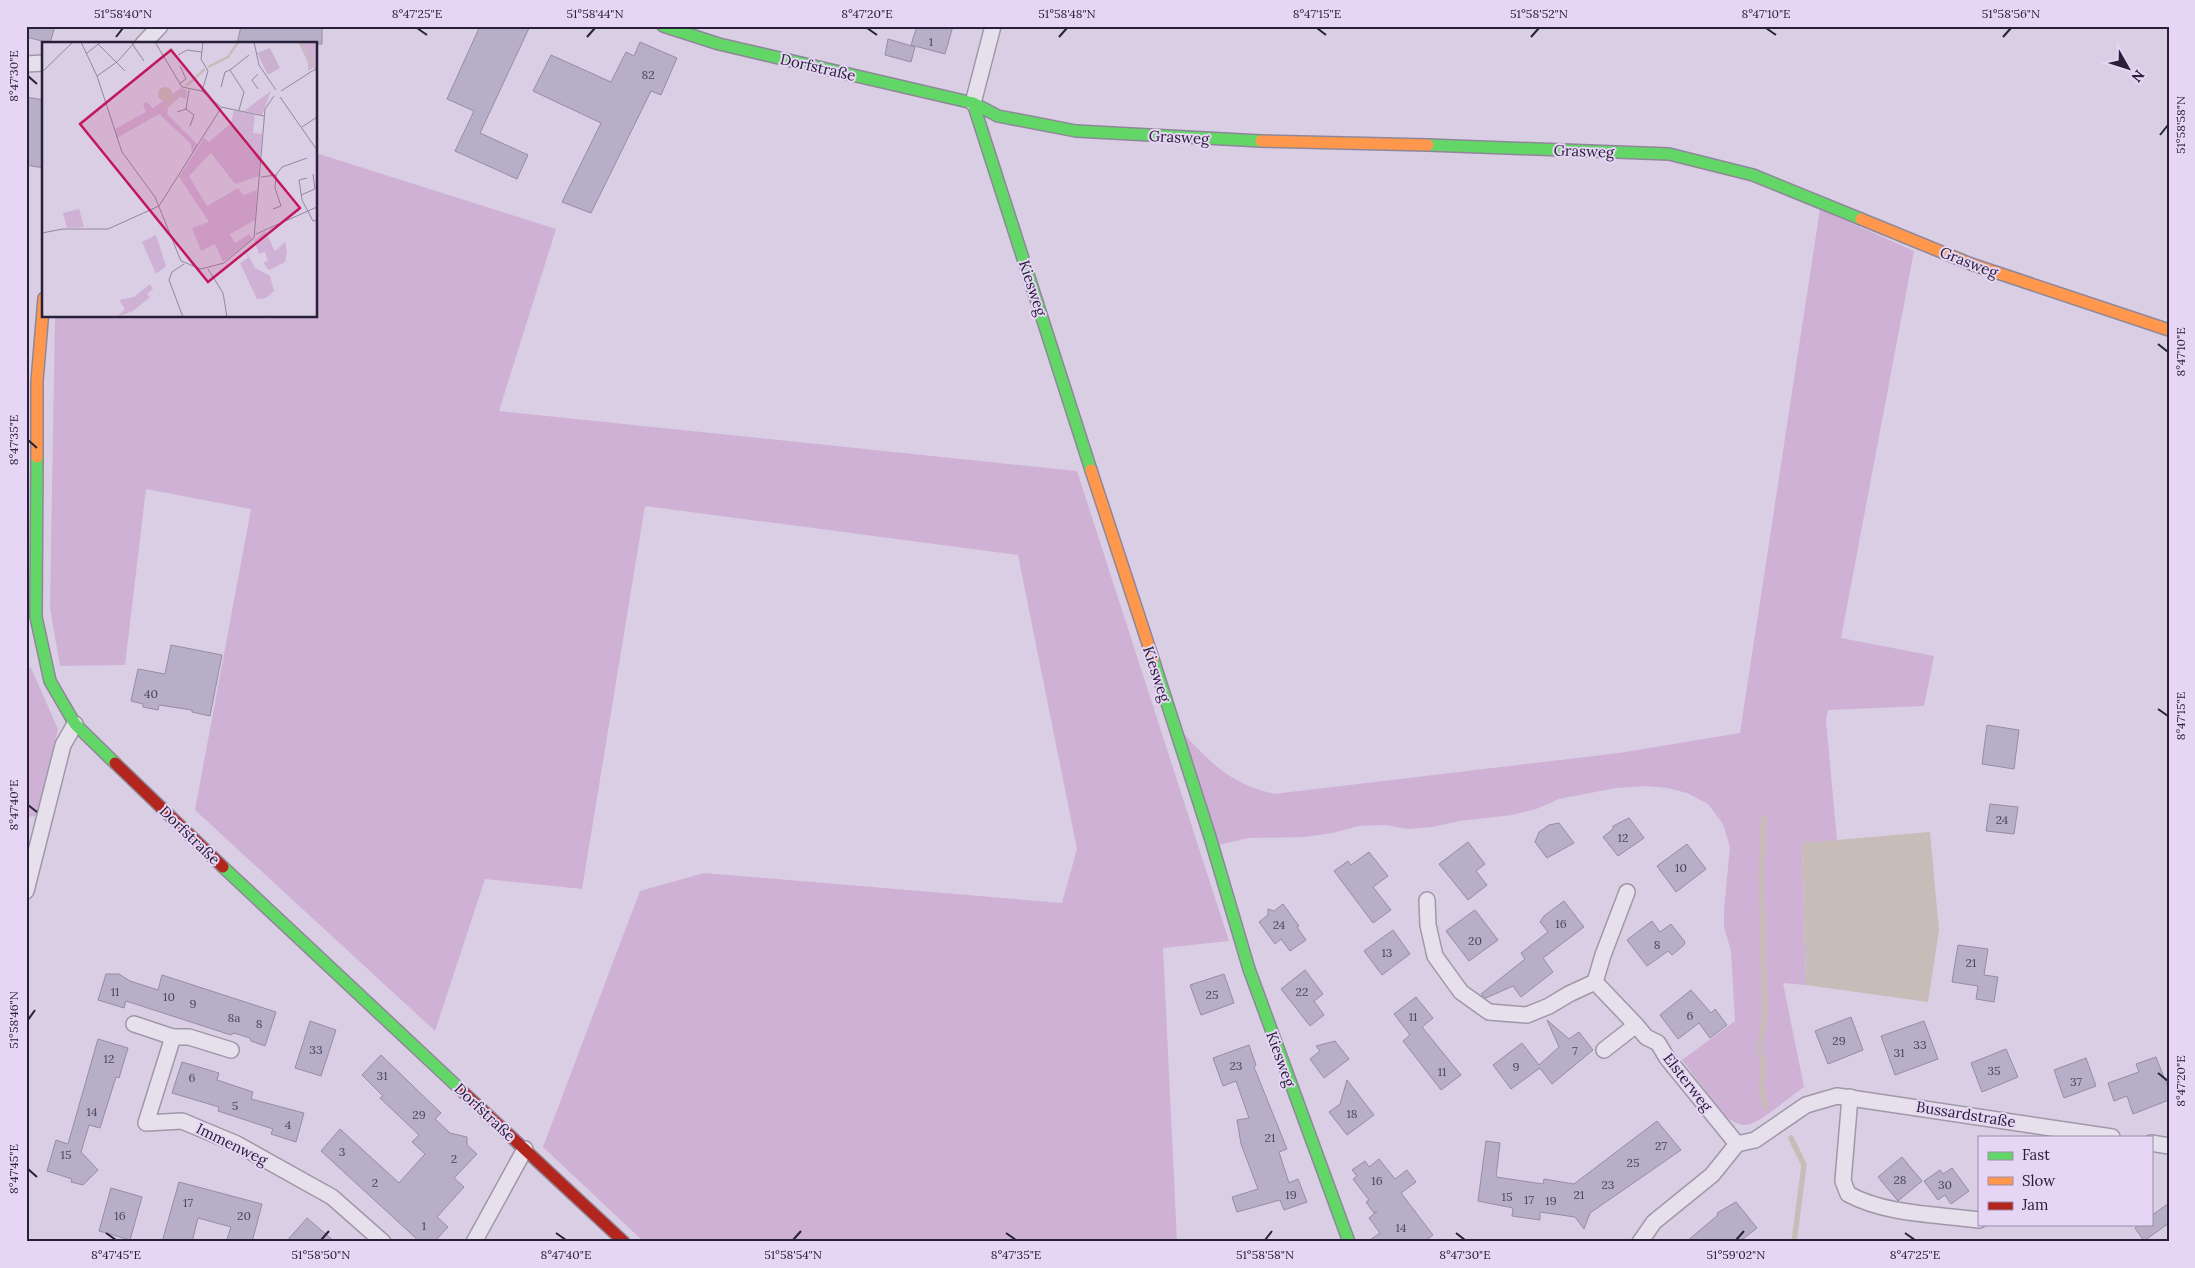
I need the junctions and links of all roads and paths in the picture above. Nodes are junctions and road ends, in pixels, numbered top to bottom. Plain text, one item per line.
1 (160, 26) edge
2 (663, 26) edge
3 (993, 26) edge
4 (144, 42) edge
5 (42, 63) edge
6 (26, 64) edge
7 (973, 103) junction
8 (42, 318) edge
9 (2169, 330) edge
10 (75, 724) junction
11 (26, 891) edge
12 (1627, 892) dead end
13 (1427, 900) dead end
14 (1596, 982) junction
15 (134, 1024) dead end
16 (1636, 1025) junction
17 (173, 1037) junction
18 (231, 1050) dead end
19 (1604, 1050) dead end
20 (1850, 1097) junction
21 (2105, 1136) edge
22 (2152, 1143) edge
23 (1737, 1144) junction
24 (2169, 1146) edge
25 (525, 1149) junction
26 (1978, 1220) edge
27 (383, 1242) edge
28 (474, 1242) edge
29 (624, 1242) edge
30 (1349, 1242) edge
31 (1640, 1242) edge

1 - 4 street
2 - 7 street, Dorfstraße
3 - 7 street
5 - 6 street
7 - 9 street, Grasweg
7 - 30 street, Kiesweg
8 - 10 street, Dorfstraße
10 - 11 street
10 - 25 street, Dorfstraße
12 - 14 street
13 - 14 street
14 - 16 street, Elsterweg
15 - 17 street
16 - 19 street
16 - 23 street, Elsterweg
17 - 18 street
17 - 27 street, Immenweg
20 - 21 street, Bussardstraße
20 - 23 street, Bussardstraße
20 - 26 street
22 - 24 street
23 - 31 street
25 - 28 street
25 - 29 street, Dorfstraße

